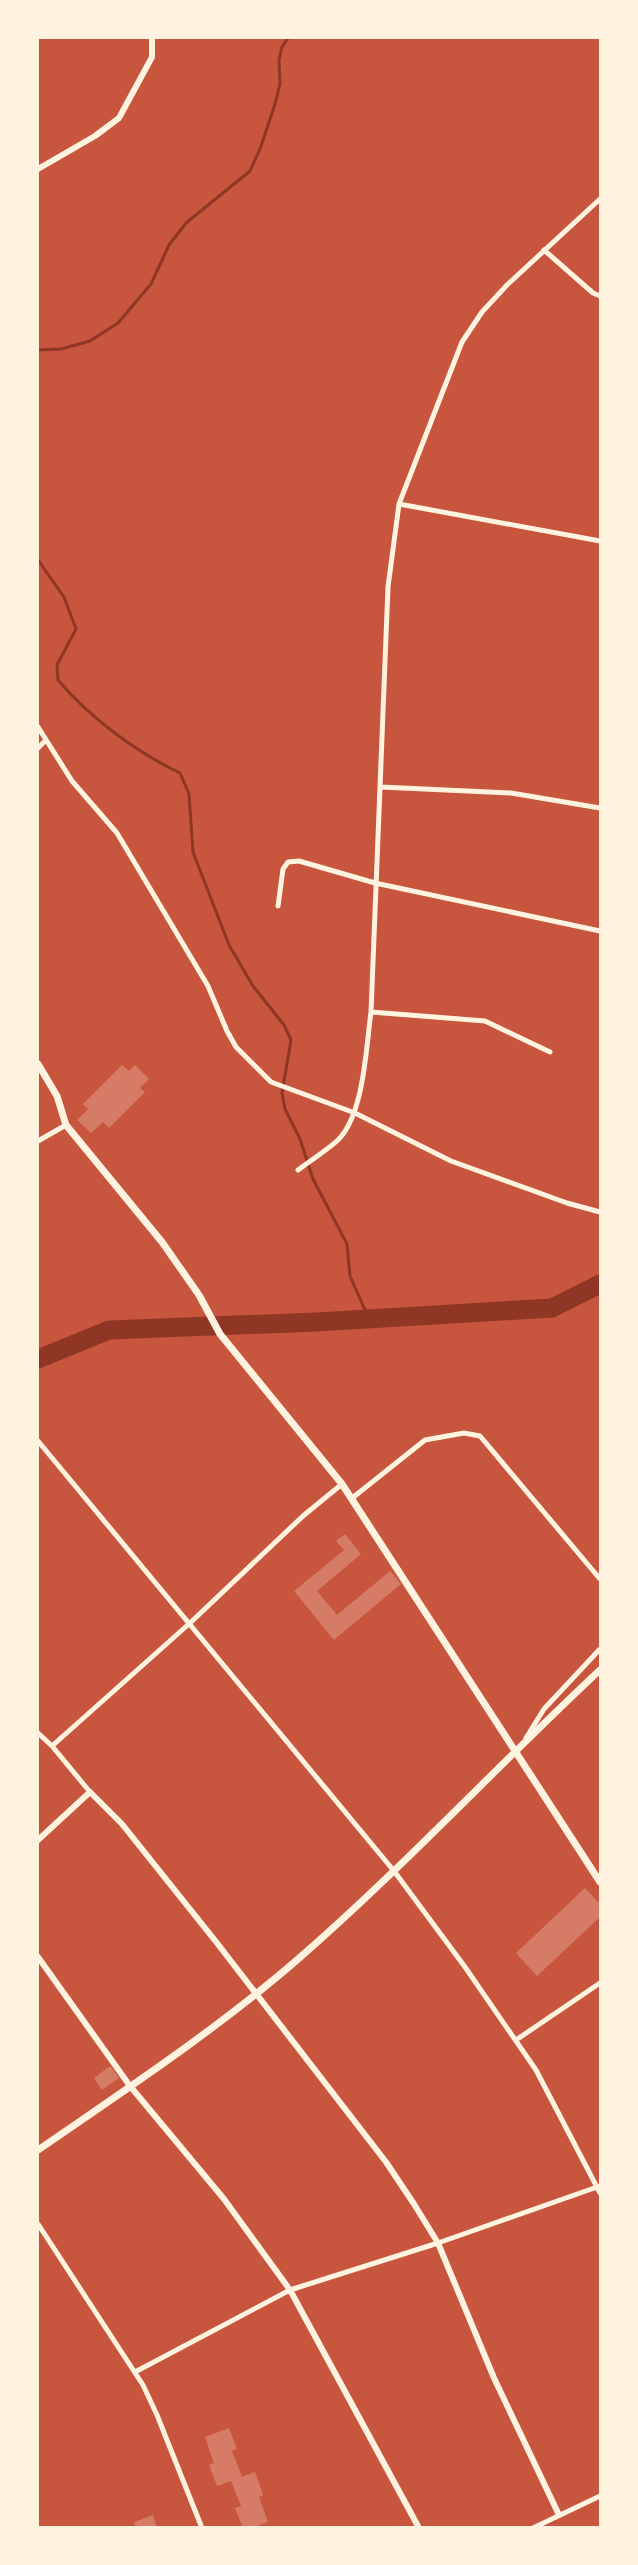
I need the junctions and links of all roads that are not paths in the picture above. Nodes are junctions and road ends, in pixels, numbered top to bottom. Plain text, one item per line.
1 (152, 38) edge
2 (38, 169) edge
3 (600, 199) edge
4 (544, 250) junction
5 (600, 296) edge
6 (399, 504) junction
7 (600, 541) edge
8 (38, 727) edge
9 (45, 741) junction
10 (38, 748) edge
11 (381, 786) junction
12 (600, 808) edge
13 (375, 883) junction
14 (278, 906) dead end
15 (600, 931) edge
16 (371, 1012) junction
17 (550, 1052) dead end
18 (38, 1064) edge
19 (355, 1113) junction
20 (66, 1124) junction
21 (38, 1141) edge
22 (298, 1170) dead end
23 (600, 1212) edge
24 (38, 1441) edge
25 (342, 1484) junction
26 (351, 1498) junction
27 (600, 1579) edge
28 (190, 1623) junction
29 (600, 1649) edge
30 (600, 1670) edge
31 (38, 1732) edge
32 (522, 1744) junction
33 (52, 1746) junction
34 (515, 1752) junction
35 (90, 1792) junction
36 (38, 1840) edge
37 (394, 1871) junction
38 (600, 1882) edge
39 (38, 1957) edge
40 (600, 1983) edge
41 (256, 1994) junction
42 (516, 2040) junction
43 (130, 2086) junction
44 (38, 2150) edge
45 (599, 2186) edge
46 (600, 2193) edge
47 (38, 2224) edge
48 (438, 2244) junction
49 (290, 2290) junction
50 (135, 2372) junction
51 (600, 2496) edge
52 (559, 2515) junction
53 (202, 2528) edge
54 (419, 2528) edge
55 (533, 2528) edge

1 - 2 street
3 - 4 street
4 - 5 street
4 - 6 street
6 - 7 street
6 - 11 street
8 - 9 street
9 - 10 street
9 - 19 street
11 - 12 street
11 - 13 street
13 - 14 street
13 - 15 street
13 - 16 street
16 - 17 street
16 - 19 street
18 - 20 main road
19 - 22 street
19 - 23 street
20 - 21 street
20 - 25 main road
24 - 28 street
25 - 26 main road
25 - 28 street
26 - 27 street
26 - 34 main road
28 - 33 street
28 - 37 street
29 - 32 street
30 - 32 main road
31 - 33 street
32 - 34 main road
33 - 35 street
34 - 37 main road
34 - 38 main road
35 - 36 street
35 - 41 street
37 - 41 main road
37 - 42 street
39 - 43 street
40 - 42 street
41 - 43 main road
41 - 48 street
42 - 45 street
43 - 44 main road
43 - 49 street
45 - 46 street
45 - 48 street
47 - 50 street
48 - 49 street
48 - 52 street
49 - 50 street
49 - 54 street
50 - 53 street
51 - 52 street
52 - 55 street

